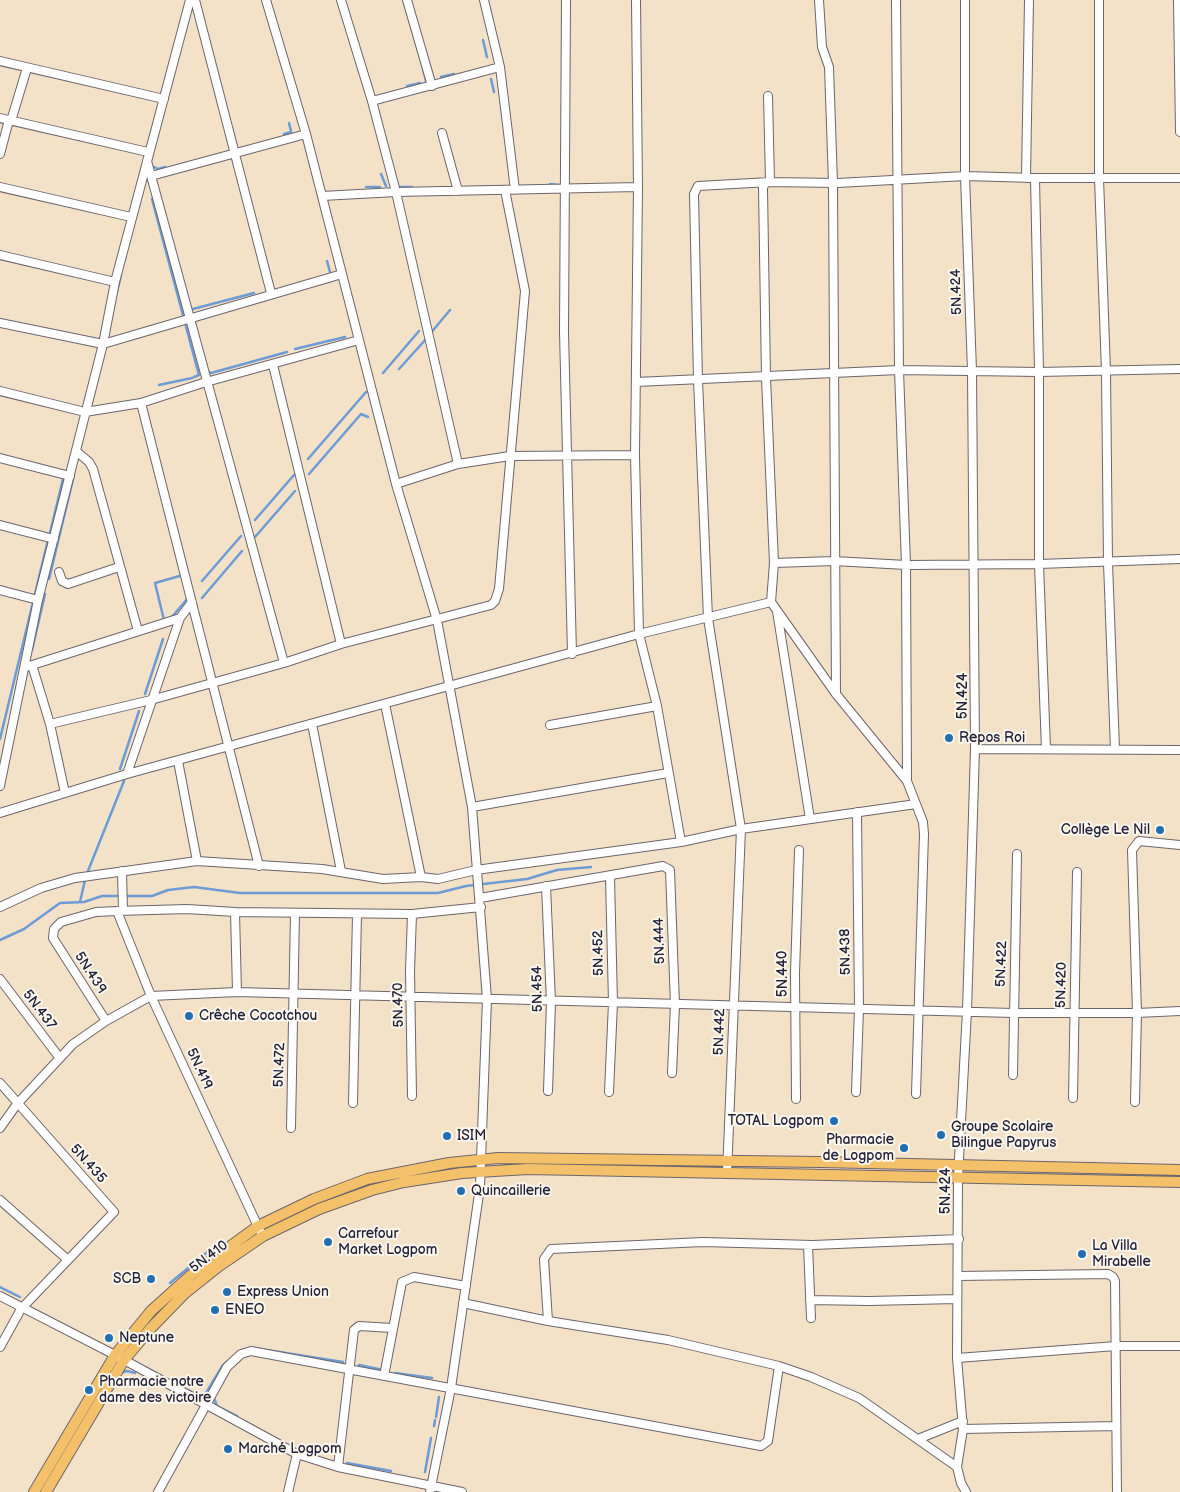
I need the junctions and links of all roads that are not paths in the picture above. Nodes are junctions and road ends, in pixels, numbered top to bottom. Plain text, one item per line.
1 (190, 0) edge
2 (195, 0) edge
3 (266, 0) edge
4 (341, 0) edge
5 (407, 0) edge
6 (484, 0) edge
7 (566, 0) edge
8 (636, 0) edge
9 (819, 0) edge
10 (896, 0) edge
11 (965, 0) edge
12 (1030, 0) edge
13 (1099, 0) edge
14 (1178, 0) edge
15 (0, 62) edge
16 (500, 67) junction
17 (27, 68) junction
18 (432, 86) junction
19 (768, 96) dead end
20 (164, 98) junction
21 (372, 101) junction
22 (0, 118) edge
23 (10, 120) junction
24 (1180, 132) edge
25 (442, 133) dead end
26 (306, 134) junction
27 (0, 154) edge
28 (235, 154) junction
29 (147, 156) junction
30 (151, 176) junction
31 (965, 176) junction
32 (1026, 178) junction
33 (1035, 178) junction
34 (1099, 178) junction
35 (1180, 178) edge
36 (896, 180) junction
37 (767, 182) junction
38 (833, 183) junction
39 (0, 187) edge
40 (638, 187) junction
41 (566, 188) junction
42 (505, 190) junction
43 (515, 190) junction
44 (458, 191) junction
45 (396, 192) junction
46 (322, 196) junction
47 (131, 217) junction
48 (0, 256) edge
49 (342, 274) junction
50 (115, 282) junction
51 (271, 293) junction
52 (190, 317) junction
53 (0, 323) edge
54 (359, 340) junction
55 (103, 344) junction
56 (273, 365) junction
57 (1180, 369) edge
58 (899, 370) junction
59 (972, 371) junction
60 (1106, 371) junction
61 (1039, 372) junction
62 (835, 374) junction
63 (766, 378) junction
64 (698, 380) junction
65 (206, 382) junction
66 (636, 382) junction
67 (0, 391) edge
68 (140, 404) junction
69 (85, 412) junction
70 (76, 451) junction
71 (635, 455) junction
72 (510, 456) junction
73 (566, 457) junction
74 (0, 458) edge
75 (458, 464) junction
76 (70, 476) junction
77 (396, 484) junction
78 (0, 525) edge
79 (54, 539) junction
80 (1180, 559) edge
81 (834, 561) junction
82 (774, 563) junction
83 (975, 563) junction
84 (1108, 563) junction
85 (1039, 564) junction
86 (906, 565) junction
87 (119, 567) junction
88 (59, 572) dead end
89 (0, 590) edge
90 (38, 600) junction
91 (192, 602) junction
92 (771, 602) junction
93 (776, 609) junction
94 (180, 618) junction
95 (708, 618) junction
96 (438, 620) junction
97 (138, 631) junction
98 (639, 634) junction
99 (341, 644) junction
100 (572, 654) junction
101 (284, 663) junction
102 (29, 666) junction
103 (213, 683) junction
104 (448, 687) junction
105 (836, 694) junction
106 (151, 700) junction
107 (385, 704) junction
108 (656, 706) junction
109 (50, 724) junction
110 (312, 724) junction
111 (550, 725) dead end
112 (230, 748) junction
113 (975, 749) junction
114 (1046, 749) junction
115 (1115, 749) junction
116 (1180, 750) edge
117 (178, 761) junction
118 (668, 773) junction
119 (127, 774) junction
120 (907, 780) junction
121 (0, 786) edge
122 (65, 794) junction
123 (916, 804) junction
124 (472, 807) junction
125 (857, 812) junction
126 (0, 813) edge
127 (810, 819) junction
128 (741, 829) junction
129 (680, 842) junction
130 (1180, 845) edge
131 (799, 850) dead end
132 (1017, 854) dead end
133 (197, 861) junction
134 (259, 866) junction
135 (122, 871) junction
136 (341, 871) junction
137 (1077, 872) dead end
138 (477, 873) junction
139 (421, 877) junction
140 (610, 877) junction
141 (546, 886) junction
142 (480, 902) junction
143 (0, 907) edge
144 (120, 911) junction
145 (235, 912) junction
146 (295, 913) junction
147 (357, 914) junction
148 (412, 914) junction
149 (0, 979) edge
150 (237, 992) junction
151 (294, 995) junction
152 (151, 996) junction
153 (355, 996) junction
154 (412, 998) junction
155 (487, 999) junction
156 (551, 1002) junction
157 (612, 1003) junction
158 (734, 1004) junction
159 (675, 1005) junction
160 (796, 1007) junction
161 (859, 1009) junction
162 (920, 1009) junction
163 (1180, 1010) edge
164 (967, 1011) junction
165 (1013, 1012) junction
166 (1074, 1013) junction
167 (1137, 1013) junction
168 (106, 1021) junction
169 (59, 1057) junction
170 (672, 1072) dead end
171 (1013, 1075) dead end
172 (0, 1083) edge
173 (548, 1091) dead end
174 (609, 1092) dead end
175 (856, 1092) dead end
176 (916, 1094) dead end
177 (412, 1096) dead end
178 (1073, 1098) dead end
179 (796, 1100) dead end
180 (1135, 1102) dead end
181 (353, 1103) dead end
182 (17, 1104) junction
183 (0, 1128) edge
184 (291, 1128) dead end
185 (480, 1159) junction
186 (556, 1159) junction
187 (728, 1161) junction
188 (959, 1165) junction
189 (555, 1170) junction
190 (1180, 1170) edge
191 (481, 1171) junction
192 (727, 1174) junction
193 (958, 1177) junction
194 (1180, 1182) edge
195 (0, 1200) edge
196 (260, 1231) junction
197 (959, 1239) junction
198 (808, 1245) junction
199 (68, 1260) junction
200 (958, 1276) junction
201 (466, 1286) junction
202 (0, 1296) edge
203 (957, 1298) junction
204 (810, 1300) junction
205 (462, 1303) junction
206 (21, 1308) junction
207 (810, 1318) dead end
208 (548, 1321) junction
209 (392, 1328) junction
210 (1116, 1346) junction
211 (1180, 1346) edge
212 (0, 1347) edge
213 (120, 1357) junction
214 (957, 1358) junction
215 (779, 1366) junction
216 (349, 1369) junction
217 (384, 1376) junction
218 (451, 1388) junction
219 (205, 1404) junction
220 (963, 1425) junction
221 (1116, 1426) junction
222 (918, 1439) junction
223 (297, 1454) junction
224 (338, 1467) junction
225 (957, 1467) junction
226 (430, 1489) edge
227 (34, 1492) edge
228 (47, 1492) edge
229 (158, 1492) edge
230 (288, 1492) edge
231 (462, 1492) edge
232 (965, 1492) edge
233 (1117, 1492) edge

1 - 20 street
2 - 28 street
3 - 26 street
4 - 21 street
5 - 18 street
6 - 16 street
7 - 41 street
8 - 40 street
9 - 38 street
10 - 36 street
11 - 31 street, 5N.424
12 - 32 street
13 - 34 street
14 - 24 street
15 - 17 street
16 - 18 street
16 - 43 street
17 - 20 street
17 - 23 street
18 - 21 street
19 - 37 street
20 - 29 street
21 - 45 street
22 - 23 street
23 - 27 street
23 - 29 street
25 - 44 street
26 - 28 street
26 - 46 street
28 - 30 street
28 - 51 street
29 - 30 street
29 - 47 street
30 - 52 street
31 - 32 street
31 - 36 street
31 - 59 street, 5N.424
32 - 33 street
33 - 34 street
33 - 61 street
34 - 35 street
34 - 60 street
36 - 38 street
36 - 58 street
37 - 38 street
37 - 63 street
37 - 64 street, 5N.442
38 - 62 street
39 - 47 street
40 - 41 street
40 - 66 street
41 - 43 street
41 - 73 street
42 - 43 street
42 - 44 street
42 - 72 street
44 - 45 street
45 - 46 street
45 - 75 street
46 - 49 street
47 - 50 street
48 - 50 street
49 - 51 street
49 - 54 street
50 - 55 street
51 - 52 street
52 - 55 street
52 - 65 street
53 - 55 street
54 - 56 street
54 - 77 street
55 - 69 street
56 - 65 street
56 - 99 street
57 - 60 street
58 - 59 street
58 - 62 street
58 - 86 street
59 - 61 street
59 - 83 street, 5N.424
60 - 61 street
60 - 84 street
61 - 85 street
62 - 63 street
62 - 81 street
63 - 64 street
63 - 82 street
64 - 66 street
64 - 95 street, 5N.442
65 - 68 street
65 - 101 street
66 - 71 street
67 - 69 street
68 - 69 street
68 - 91 street
69 - 70 street
70 - 76 street
70 - 87 street
71 - 73 street
71 - 98 street
72 - 73 street
72 - 75 street
72 - 96 street
73 - 100 street
74 - 76 street
75 - 77 street
76 - 79 street
77 - 96 street
78 - 79 street
79 - 90 street
80 - 84 street
81 - 82 street
81 - 86 street
81 - 105 street
82 - 92 street
83 - 85 street
83 - 86 street
83 - 113 street, 5N.424
84 - 85 street
84 - 115 street
85 - 114 street
86 - 120 street
87 - 88 street
87 - 97 street
89 - 90 street
90 - 102 street
91 - 94 street
91 - 103 street
92 - 93 street
92 - 95 street
93 - 105 street
93 - 127 street
94 - 97 street
94 - 106 street
95 - 98 street
95 - 128 street, 5N.442
96 - 99 street
96 - 104 street
97 - 102 street
98 - 100 street
98 - 108 street
99 - 101 street
100 - 104 street
101 - 103 street
102 - 109 street
102 - 121 street
103 - 106 street
103 - 112 street
104 - 107 street
104 - 124 street
105 - 120 street
106 - 109 street
106 - 119 street
107 - 110 street
107 - 139 street
108 - 111 street
108 - 118 street
109 - 122 street
110 - 112 street
110 - 136 street
112 - 117 street
112 - 134 street
113 - 114 street
113 - 164 street, 5N.424
114 - 115 street
115 - 116 street
117 - 119 street
117 - 133 street
118 - 124 street
118 - 129 street
119 - 122 street
120 - 123 street
122 - 126 street
123 - 125 street
123 - 162 street
124 - 138 street
125 - 127 street
125 - 161 street, 5N.438
127 - 128 street
128 - 129 street
128 - 158 street, 5N.442
129 - 138 street
130 - 167 street
131 - 160 street, 5N.440
132 - 165 street, 5N.422
133 - 134 street
133 - 135 street
134 - 136 street
135 - 143 street
135 - 144 street
136 - 139 street
137 - 166 street, 5N.420
138 - 139 street
138 - 142 street
140 - 141 street
140 - 157 street, 5N.452
140 - 159 street, 5N.444
141 - 142 street
141 - 156 street, 5N.454
142 - 148 street
142 - 155 street
144 - 145 street
144 - 152 street, 5N.419
144 - 168 street, 5N.439
145 - 146 street
145 - 150 street
146 - 147 street
146 - 151 street, 5N.472
147 - 148 street
147 - 153 street
148 - 154 street, 5N.470
149 - 169 street, 5N.437
150 - 151 street
150 - 152 street
151 - 153 street
151 - 184 street, 5N.472
152 - 168 street
152 - 196 street, 5N.419
153 - 154 street
153 - 181 street
154 - 155 street
154 - 177 street, 5N.470
155 - 156 street
155 - 185 street
156 - 157 street
156 - 173 street, 5N.454
157 - 159 street
157 - 174 street, 5N.452
158 - 159 street
158 - 160 street
158 - 187 street, 5N.442
159 - 170 street, 5N.444
160 - 161 street
160 - 179 street, 5N.440
161 - 162 street
161 - 175 street, 5N.438
162 - 164 street
162 - 176 street
163 - 167 street
164 - 165 street
164 - 188 street, 5N.424
165 - 166 street
165 - 171 street, 5N.422
166 - 167 street
166 - 178 street, 5N.420
167 - 180 street
168 - 169 street
169 - 182 street
172 - 182 street, 5N.435
182 - 183 street
182 - 199 street, 5N.435
185 - 186 main road
185 - 191 street
185 - 196 main road
186 - 187 main road
186 - 189 main road
187 - 188 main road
187 - 192 street, 5N.442
188 - 190 main road
188 - 193 street, 5N.424
189 - 191 main road, 5N.410
189 - 192 main road, 5N.410
191 - 196 main road, 5N.410
191 - 201 street
192 - 193 main road, 5N.410
193 - 194 main road, 5N.410
193 - 197 street, 5N.424
195 - 199 street
196 - 213 main road, 5N.410
197 - 198 street
197 - 200 street, 5N.424
198 - 204 street
198 - 208 street
199 - 206 street, 5N.435
200 - 203 street, 5N.424
200 - 210 street
201 - 205 street
201 - 209 street
202 - 206 street
203 - 204 street
203 - 214 street, 5N.424
204 - 207 street
205 - 208 street
205 - 218 street
206 - 212 street, 5N.435
206 - 213 street
208 - 215 street
209 - 216 street
209 - 217 street
210 - 211 street
210 - 214 street
210 - 221 street
213 - 219 street
213 - 227 main road
213 - 228 main road, 5N.410
214 - 220 street, 5N.424
215 - 218 street
215 - 222 street
216 - 217 street
216 - 219 street
216 - 224 street
217 - 218 street
218 - 226 street
219 - 223 street
219 - 229 street
220 - 221 street
220 - 222 street
220 - 225 street, 5N.424
221 - 233 street
222 - 225 street
223 - 224 street
223 - 230 street
224 - 226 street
225 - 232 street
226 - 231 street

